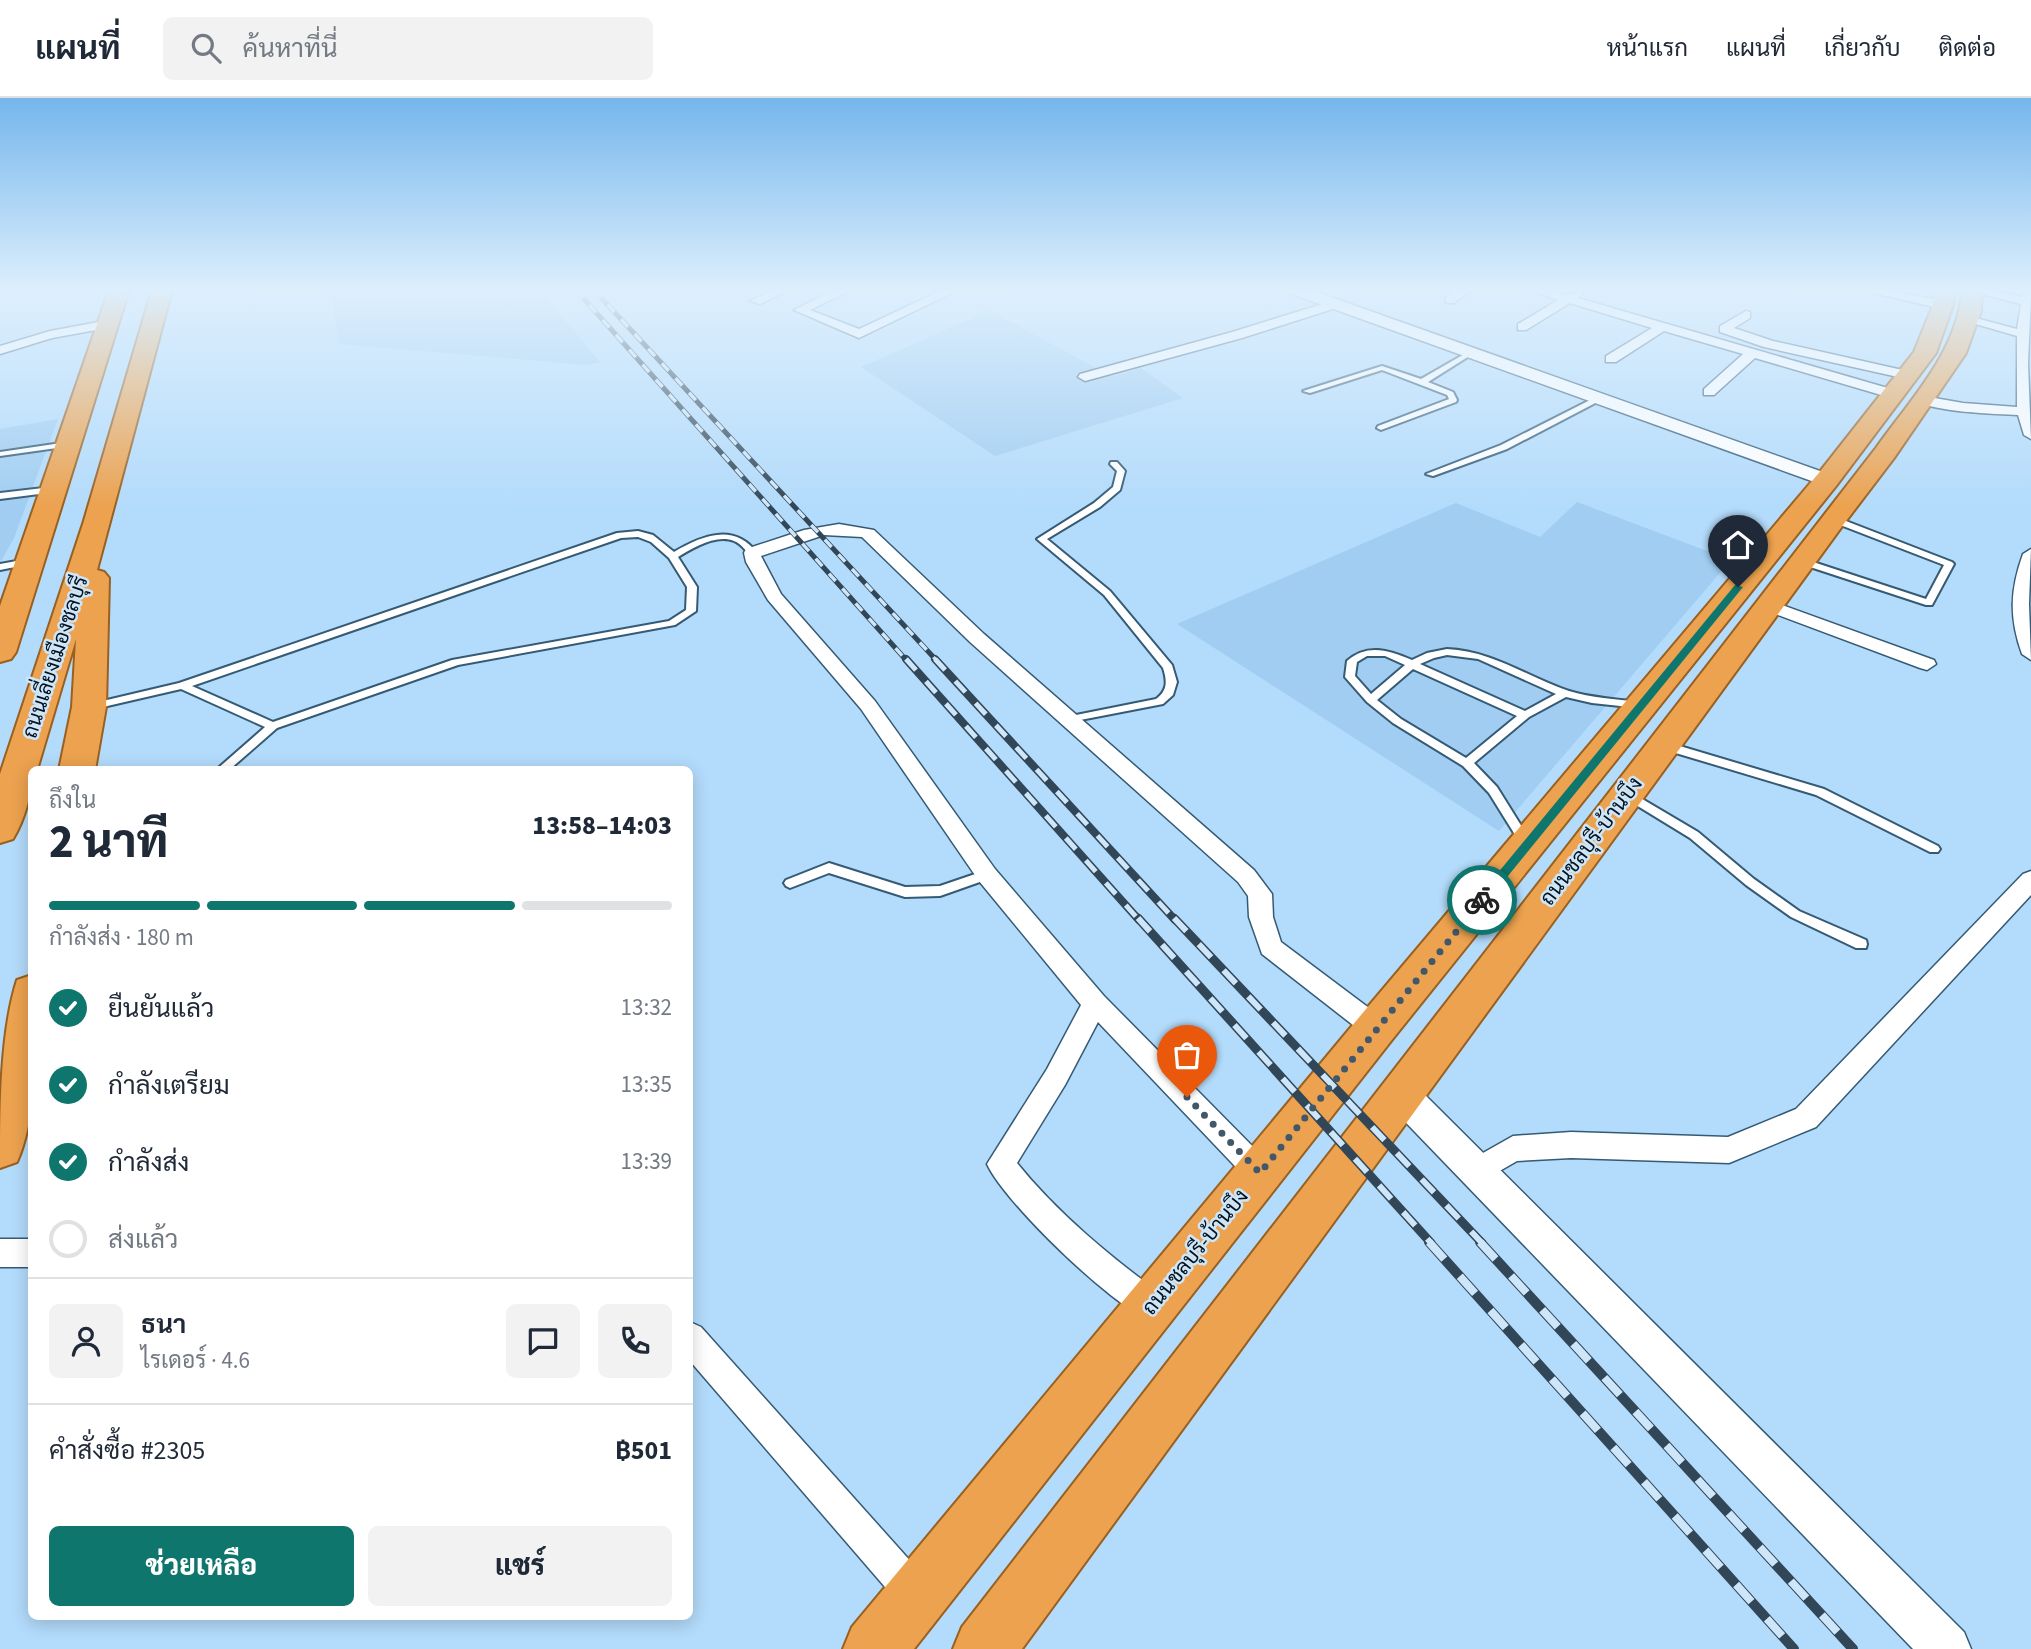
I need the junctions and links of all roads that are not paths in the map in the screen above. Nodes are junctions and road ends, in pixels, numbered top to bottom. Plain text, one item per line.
1 (96, 362) edge
2 (142, 362) edge
3 (1138, 362) edge
4 (1454, 362) edge
5 (1496, 362) edge
6 (1742, 362) edge
7 (1789, 362) edge
8 (1827, 362) edge
9 (1922, 362) edge
10 (2026, 362) edge
11 (1085, 377) dead end
12 (1422, 382) junction
13 (1913, 390) junction
14 (1307, 391) dead end
15 (1709, 392) dead end
16 (1599, 399) junction
17 (2026, 407) edge
18 (1381, 428) dead end
19 (2031, 435) edge
20 (68, 444) junction
21 (0, 454) edge
22 (1114, 464) dead end
23 (1430, 474) dead end
24 (52, 489) junction
25 (0, 496) edge
26 (1830, 500) junction
27 (97, 524) junction
28 (752, 553) junction
29 (2031, 554) edge
30 (19, 556) edge
31 (673, 556) junction
32 (1801, 561) junction
33 (0, 601) edge
34 (1768, 605) junction
35 (0, 652) edge
36 (2031, 654) edge
37 (1412, 663) junction
38 (1927, 664) dead end
39 (182, 686) junction
40 (1565, 693) junction
41 (1371, 700) junction
42 (1642, 705) junction
43 (89, 708) junction
44 (1525, 715) junction
45 (1070, 719) junction
46 (274, 726) junction
47 (1663, 745) junction
48 (1467, 763) junction
49 (78, 766) edge
50 (227, 766) edge
51 (1626, 793) junction
52 (0, 830) edge
53 (1527, 845) junction
54 (1934, 849) dead end
55 (987, 874) junction
56 (2031, 880) edge
57 (790, 883) dead end
58 (1861, 944) dead end
59 (1095, 1003) junction
60 (28, 1011) edge
61 (1377, 1028) junction
62 (1400, 1093) junction
63 (0, 1147) edge
64 (1477, 1171) junction
65 (1260, 1173) junction
66 (0, 1253) edge
67 (28, 1253) edge
68 (1151, 1306) junction
69 (693, 1341) edge
70 (917, 1596) junction
71 (991, 1646) edge
72 (874, 1649) edge
73 (1947, 1649) edge

1 - 20 highway
2 - 27 highway, ถนนเลี่ยงเมืองชลบุรี
3 - 11 street
4 - 12 lane
5 - 16 street
6 - 15 street
7 - 13 street
8 - 13 street
9 - 13 highway, ถนนชลบุรี-บ้านบึง
10 - 17 street
12 - 14 lane
12 - 18 lane
13 - 17 street
13 - 26 highway, ถนนชลบุรี-บ้านบึง
16 - 23 lane
16 - 26 street
17 - 19 street
20 - 21 lane
20 - 24 highway
22 - 45 lane
24 - 25 lane
24 - 30 highway
26 - 32 highway, ถนนชลบุรี-บ้านบึง
26 - 32 lane
26 - 42 highway, ถนนชลบุรี-บ้านบึง
27 - 43 highway, ถนนเลี่ยงเมืองชลบุรี
27 - 52 highway, ถนนเลี่ยงเมืองชลบุรี
28 - 31 lane
28 - 45 street
28 - 55 street
29 - 36 street
30 - 33 highway
30 - 35 highway
31 - 39 lane
31 - 46 lane
32 - 34 highway, ถนนชลบุรี-บ้านบึง
34 - 38 street
34 - 47 highway, ถนนชลบุรี-บ้านบึง
37 - 40 lane
37 - 41 lane
37 - 41 lane
37 - 44 lane
39 - 43 lane
39 - 46 lane
40 - 42 lane
40 - 44 lane
41 - 48 lane
42 - 53 highway, ถนนชลบุรี-บ้านบึง
43 - 49 highway, ถนนเลี่ยงเมืองชลบุรี
44 - 48 lane
45 - 61 street
46 - 50 lane
47 - 51 highway, ถนนชลบุรี-บ้านบึง
47 - 54 lane
48 - 53 lane
51 - 58 lane
51 - 62 highway, ถนนชลบุรี-บ้านบึง
53 - 61 highway, ถนนชลบุรี-บ้านบึง
55 - 57 lane
55 - 59 street
56 - 64 street
59 - 65 street
59 - 68 street
60 - 63 highway
61 - 65 highway, ถนนชลบุรี-บ้านบึง
62 - 64 street
62 - 71 highway, ถนนชลบุรี-บ้านบึง
64 - 73 street
65 - 68 highway, ถนนชลบุรี-บ้านบึง
66 - 67 street
68 - 70 highway, ถนนชลบุรี-บ้านบึง
69 - 70 street
70 - 72 highway, ถนนชลบุรี-บ้านบึง

